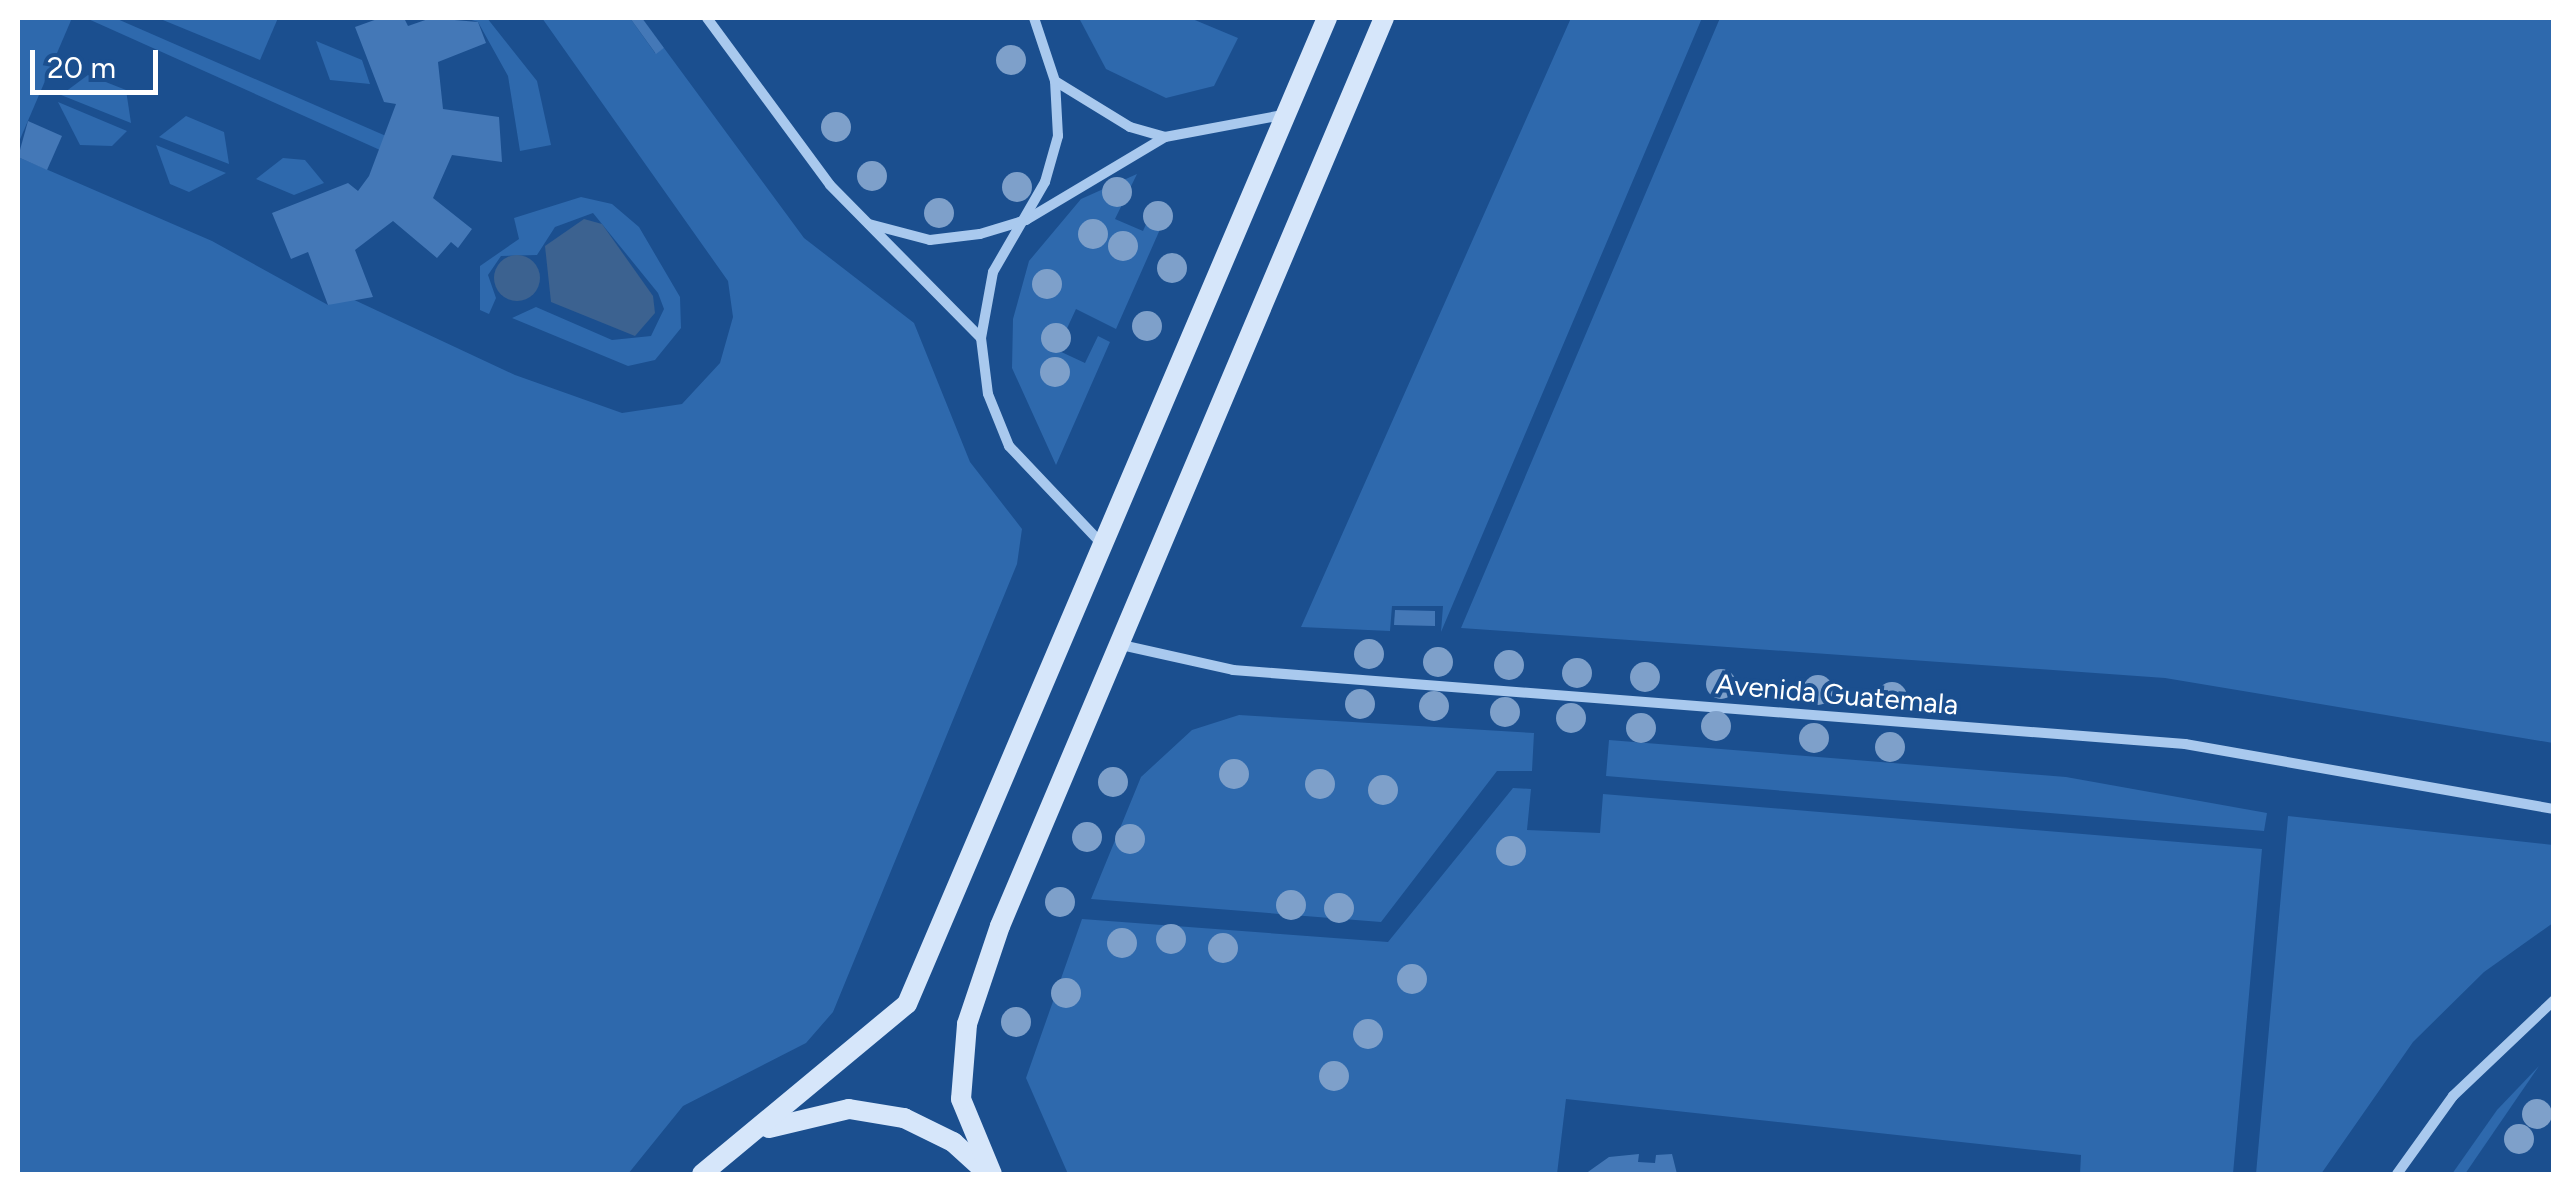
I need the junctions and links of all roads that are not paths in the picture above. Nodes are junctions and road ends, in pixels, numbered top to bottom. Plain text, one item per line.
1 (707, 18) edge
2 (1034, 18) edge
3 (1327, 18) edge
4 (1384, 18) edge
5 (1055, 81) junction
6 (1289, 114) junction
7 (1165, 137) junction
8 (1026, 220) junction
9 (862, 222) junction
10 (981, 338) junction
11 (1101, 543) junction
12 (1116, 644) junction
13 (2554, 809) edge
14 (2554, 1000) edge
15 (745, 1138) junction
16 (702, 1174) edge
17 (990, 1174) edge
18 (2397, 1174) edge

1 - 9 street
2 - 5 street
3 - 6 main road
4 - 12 main road
5 - 7 street
5 - 8 street
6 - 7 street
6 - 11 main road
7 - 8 street
8 - 9 street
8 - 10 street
9 - 10 street
10 - 11 street
11 - 15 main road
12 - 13 street, Avenida Guatemala
12 - 17 main road
14 - 18 street
15 - 16 main road
15 - 17 main road

